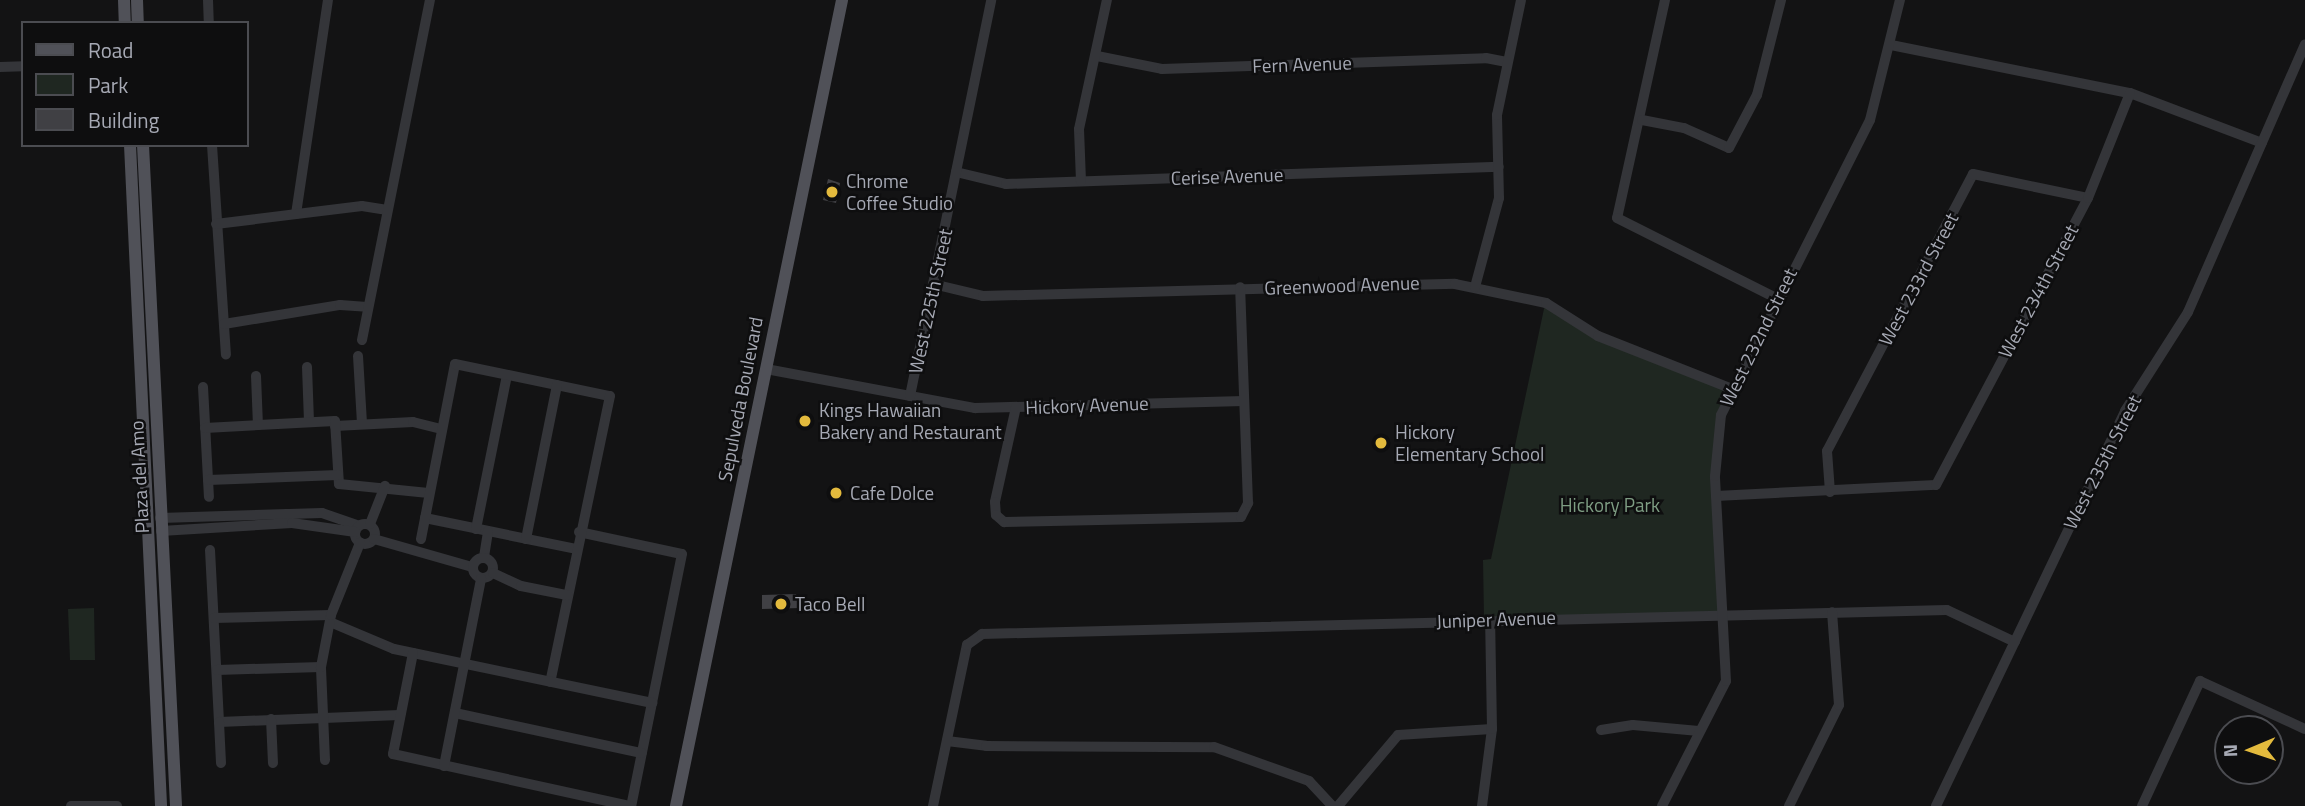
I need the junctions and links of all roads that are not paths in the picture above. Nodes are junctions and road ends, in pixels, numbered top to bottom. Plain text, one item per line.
1 (124, 0) edge
2 (138, 0) edge
3 (208, 0) edge
4 (328, 0) edge
5 (430, 0) edge
6 (842, 0) edge
7 (991, 0) edge
8 (1107, 0) edge
9 (1521, 0) edge
10 (1665, 0) edge
11 (1781, 0) edge
12 (1900, 0) edge
13 (125, 21) edge
14 (138, 21) edge
15 (209, 21) edge
16 (2305, 44) edge
17 (1891, 45) junction
18 (1097, 56) junction
19 (1507, 62) junction
20 (21, 66) edge
21 (0, 67) edge
22 (2130, 93) junction
23 (1642, 120) junction
24 (2262, 143) junction
25 (130, 147) edge
26 (143, 147) edge
27 (212, 147) edge
28 (1499, 167) junction
29 (956, 172) junction
30 (1081, 181) junction
31 (2088, 198) junction
32 (386, 210) junction
33 (296, 214) junction
34 (216, 224) junction
35 (933, 284) junction
36 (1240, 287) junction
37 (1475, 287) junction
38 (144, 292) junction
39 (1776, 298) junction
40 (367, 307) junction
41 (224, 324) junction
42 (362, 340) dead end
43 (226, 355) dead end
44 (358, 356) dead end
45 (307, 367) dead end
46 (766, 369) junction
47 (507, 375) junction
48 (256, 376) dead end
49 (557, 385) junction
50 (203, 387) dead end
51 (1730, 388) junction
52 (910, 396) junction
53 (1244, 401) junction
54 (1016, 407) junction
55 (309, 422) junction
56 (362, 424) junction
57 (258, 425) junction
58 (335, 426) junction
59 (205, 428) junction
60 (442, 429) junction
61 (338, 475) junction
62 (208, 480) junction
63 (385, 486) junction
64 (1830, 492) junction
65 (429, 493) junction
66 (1717, 496) junction
67 (209, 497) dead end
68 (425, 518) junction
69 (154, 525) junction
70 (362, 527) junction
71 (482, 530) junction
72 (579, 532) junction
73 (374, 539) junction
74 (421, 539) dead end
75 (526, 539) junction
76 (360, 543) junction
77 (576, 549) junction
78 (210, 550) dead end
79 (484, 557) junction
80 (472, 567) junction
81 (493, 573) junction
82 (481, 579) junction
83 (567, 595) junction
84 (1725, 612) junction
85 (1832, 612) junction
86 (214, 618) junction
87 (330, 619) junction
88 (1490, 619) junction
89 (2015, 642) junction
90 (414, 653) junction
91 (465, 663) junction
92 (321, 667) junction
93 (217, 670) junction
94 (550, 681) junction
95 (652, 703) junction
96 (455, 713) junction
97 (400, 715) junction
98 (322, 716) junction
99 (271, 719) junction
100 (219, 722) junction
101 (1492, 729) junction
102 (2305, 729) edge
103 (1601, 730) dead end
104 (1699, 731) junction
105 (947, 741) junction
106 (642, 753) junction
107 (325, 760) dead end
108 (221, 763) dead end
109 (273, 763) dead end
110 (444, 766) junction
111 (161, 781) junction
112 (175, 781) junction
113 (117, 804) edge
114 (71, 806) edge
115 (162, 806) edge
116 (176, 806) edge
117 (630, 806) edge
118 (676, 806) edge
119 (933, 806) edge
120 (1332, 806) edge
121 (1338, 806) edge
122 (1482, 806) edge
123 (1662, 806) edge
124 (1789, 806) edge
125 (1936, 806) edge
126 (2142, 806) edge

1 - 13 main road
2 - 14 main road
3 - 15 street
4 - 33 street
5 - 32 street
6 - 46 main road, Sepulveda Boulevard
7 - 29 street, West 225th Street
8 - 18 street
9 - 19 street
10 - 23 street
11 - 23 street
12 - 17 street, West 232nd Street
16 - 24 street, West 235th Street
17 - 22 street
17 - 39 street, West 232nd Street
18 - 19 street, Fern Avenue
18 - 30 street
19 - 28 street
20 - 21 street
22 - 24 street
22 - 31 street, West 234th Street
23 - 39 street
24 - 89 street, West 235th Street
25 - 38 main road, Plaza del Amo
26 - 38 main road, Plaza del Amo
27 - 34 street
28 - 30 street, Cerise Avenue
28 - 37 street
29 - 30 street, Cerise Avenue
29 - 35 street, West 225th Street
31 - 64 street, West 234th Street
31 - 64 street, West 233rd Street
32 - 33 street
32 - 40 street
33 - 34 street
34 - 41 street
35 - 36 street, Greenwood Avenue
35 - 52 street, West 225th Street
36 - 37 street, Greenwood Avenue
36 - 53 street
37 - 51 street, Greenwood Avenue
38 - 69 main road, Plaza del Amo
39 - 51 street, West 232nd Street
40 - 41 street
40 - 42 street
41 - 43 street
44 - 56 street
45 - 55 street
46 - 52 street, Hickory Avenue
46 - 118 main road, Sepulveda Boulevard
47 - 49 street
47 - 60 street
47 - 71 street
48 - 57 street
49 - 72 street
49 - 75 street
50 - 59 street
51 - 66 street, West 232nd Street
52 - 54 street, Hickory Avenue
53 - 54 street, Hickory Avenue
53 - 54 street
55 - 57 street
55 - 58 street
56 - 58 street
56 - 60 street
57 - 59 street
58 - 61 street
59 - 62 street
60 - 65 street
61 - 62 street
61 - 63 street
62 - 67 street
63 - 65 street
63 - 70 street
64 - 66 street
65 - 68 street
66 - 84 street, West 232nd Street
68 - 71 street
68 - 74 street
69 - 70 street
69 - 111 main road, Plaza del Amo
69 - 112 main road, Plaza del Amo
70 - 73 street
70 - 76 street
71 - 75 street
71 - 79 street
72 - 77 street
72 - 95 street
73 - 76 street
73 - 80 street
75 - 77 street
76 - 87 street
77 - 83 street
78 - 86 street
79 - 80 street
79 - 81 street
80 - 82 street
81 - 82 street
81 - 83 street
82 - 91 street
83 - 94 street
84 - 85 street, Juniper Avenue
84 - 88 street, Juniper Avenue
84 - 104 street, West 232nd Street
85 - 89 street, Juniper Avenue
85 - 124 street
86 - 87 street
86 - 93 street
87 - 90 street
87 - 92 street
88 - 101 street
88 - 105 street, Juniper Avenue
89 - 125 street, West 235th Street
90 - 91 street
90 - 97 street
91 - 94 street
91 - 96 street
92 - 93 street
92 - 98 street
93 - 100 street
94 - 95 street
95 - 106 street
96 - 106 street
96 - 110 street
97 - 98 street
97 - 110 street
98 - 99 street
98 - 107 street
99 - 100 street
99 - 109 street
100 - 108 street
101 - 121 street
101 - 122 street
102 - 126 street
103 - 104 street
104 - 123 street, West 232nd Street
105 - 119 street
105 - 120 street
106 - 117 street
110 - 117 street
111 - 112 main road
111 - 115 main road, Plaza del Amo
112 - 116 main road, Plaza del Amo
113 - 114 street

